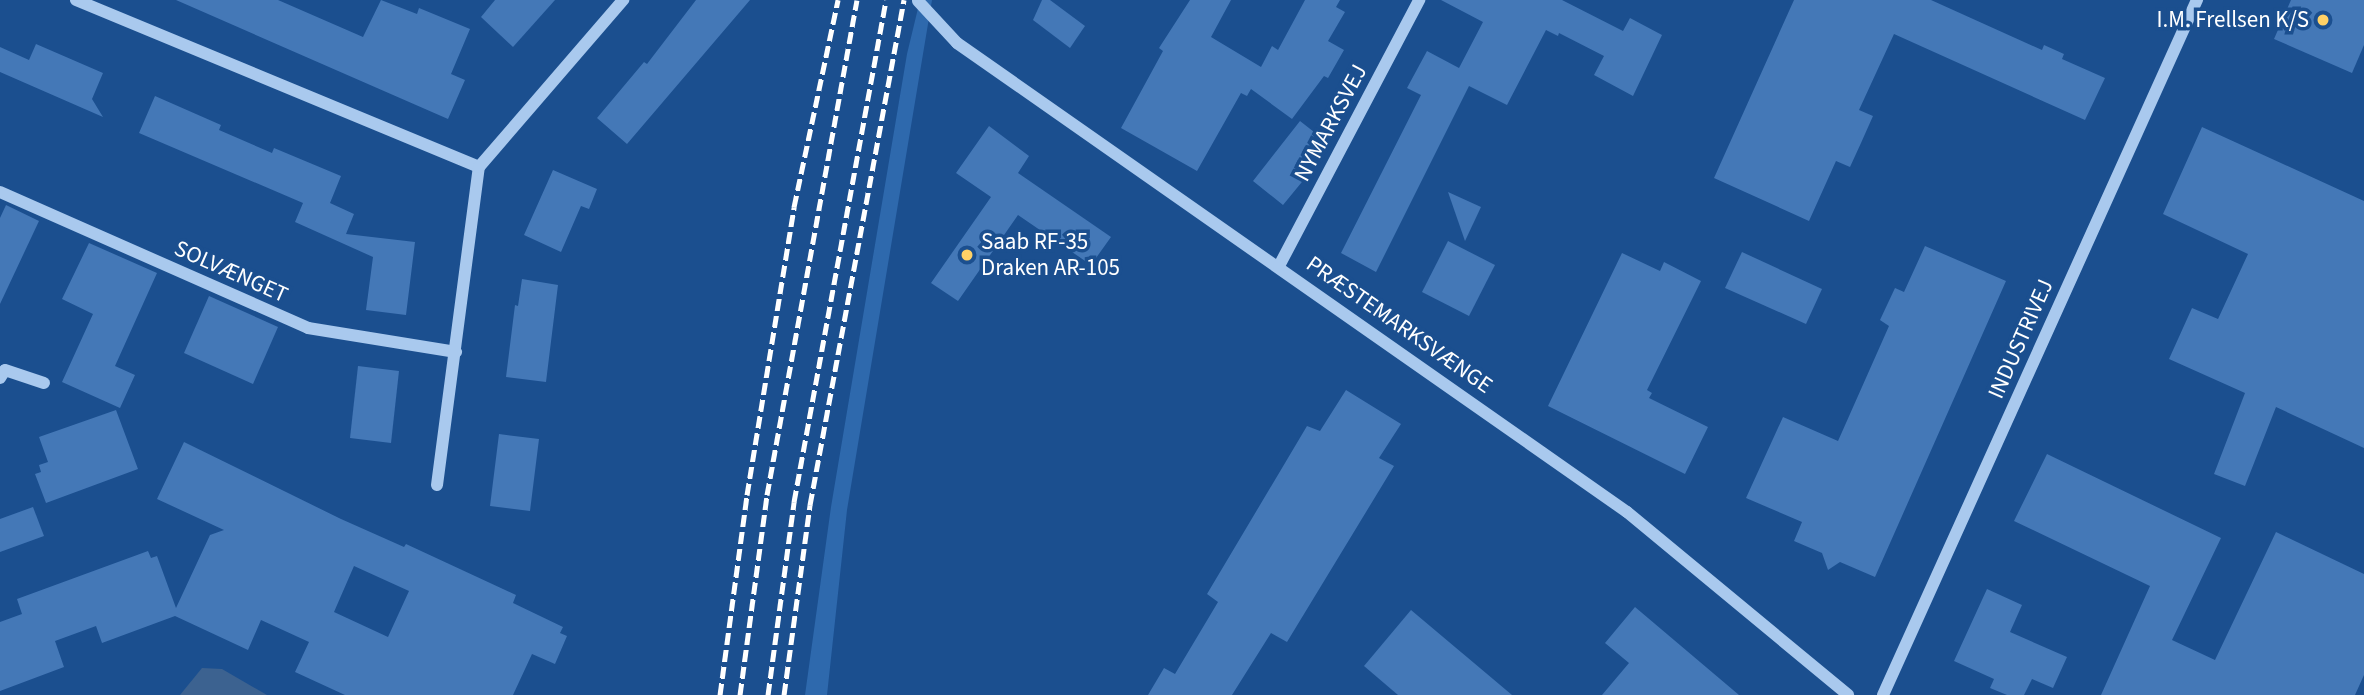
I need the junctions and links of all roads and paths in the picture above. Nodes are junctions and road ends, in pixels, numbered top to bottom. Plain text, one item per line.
1 (76, 0) edge
2 (623, 0) edge
3 (1419, 0) edge
4 (2197, 0) edge
5 (918, 1) edge
6 (479, 167) junction
7 (0, 192) edge
8 (1279, 266) junction
9 (456, 352) junction
10 (0, 378) edge
11 (44, 383) dead end
12 (438, 485) dead end
13 (1848, 695) edge
14 (1882, 695) edge

1 - 6 street
2 - 6 street
3 - 8 street, NYMARKSVEJ
4 - 14 street, INDUSTRIVEJ
5 - 8 street, PRÆSTEMARKSVÆNGE
6 - 9 street
7 - 9 street, SOLVÆNGET
8 - 13 street, PRÆSTEMARKSVÆNGE
9 - 12 street
10 - 11 street

